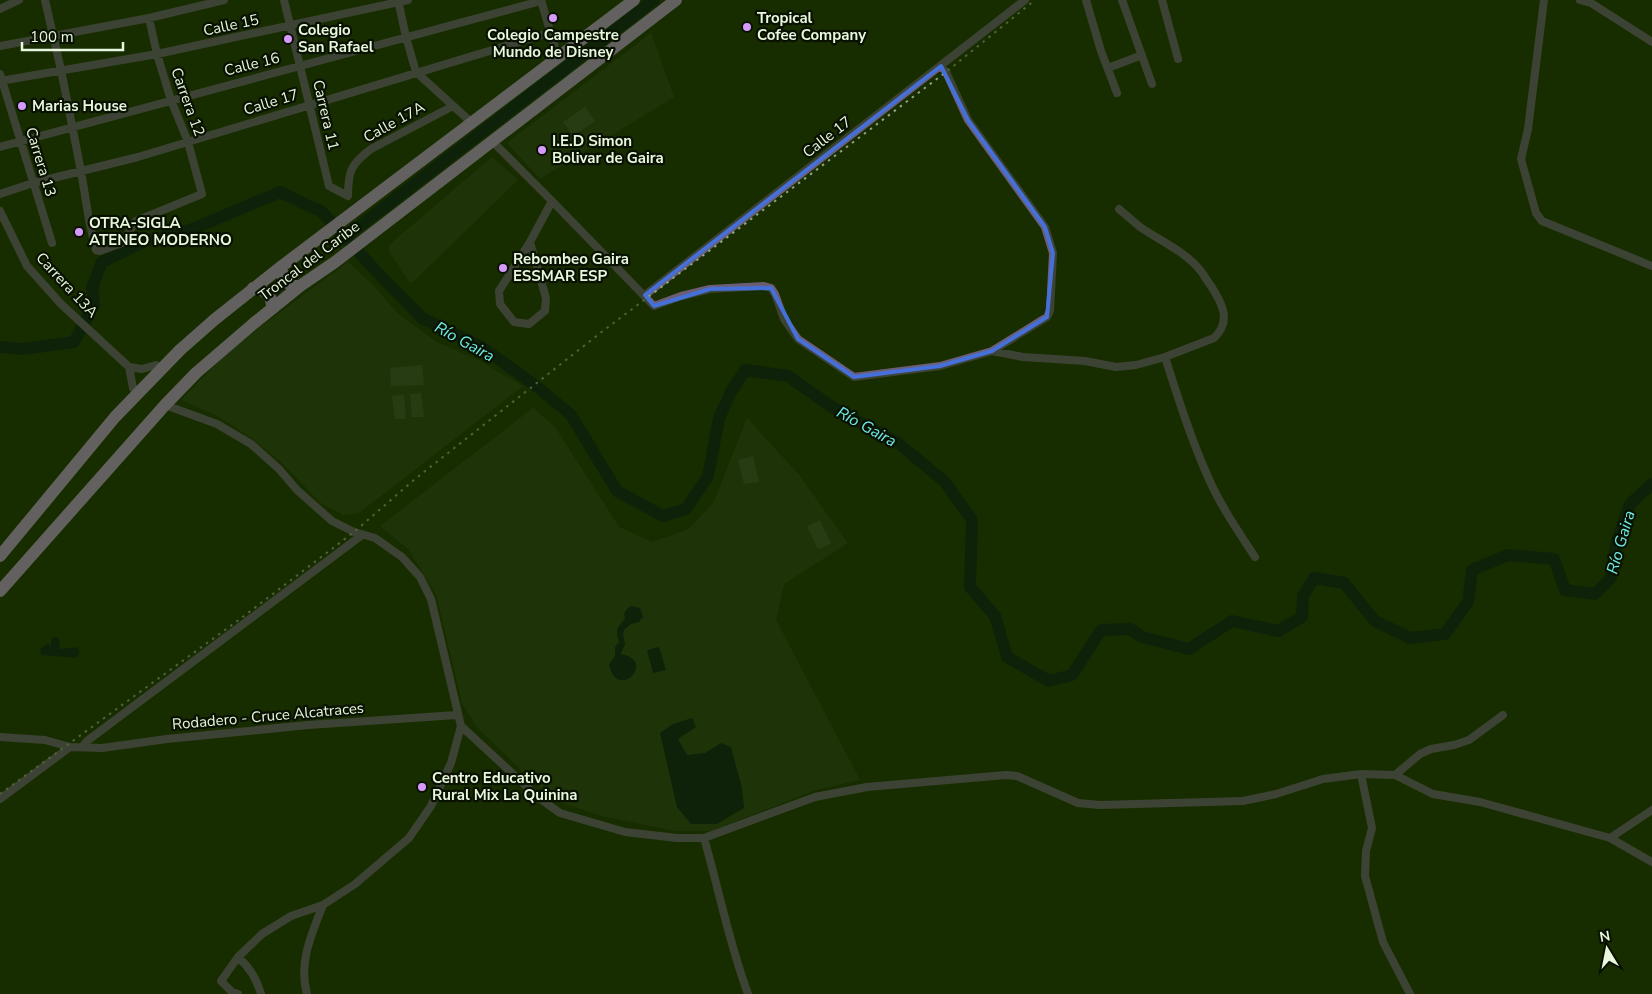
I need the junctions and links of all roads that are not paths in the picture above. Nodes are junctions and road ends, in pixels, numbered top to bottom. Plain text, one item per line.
1 (19, 0) edge
2 (45, 0) edge
3 (224, 0) edge
4 (284, 0) edge
5 (408, 0) edge
6 (634, 0) edge
7 (676, 0) edge
8 (1025, 0) edge
9 (1086, 0) edge
10 (1122, 0) edge
11 (1162, 0) edge
12 (1544, 0) edge
13 (1580, 0) edge
14 (398, 1) edge
15 (541, 1) edge
16 (8, 6) junction
17 (0, 9) edge
18 (0, 13) edge
19 (149, 18) junction
20 (291, 26) junction
21 (549, 33) junction
22 (52, 36) junction
23 (406, 37) junction
24 (1652, 42) edge
25 (0, 46) edge
26 (157, 54) junction
27 (1142, 54) junction
28 (558, 58) junction
29 (1178, 59) dead end
30 (941, 66) junction
31 (300, 67) junction
32 (1108, 68) junction
33 (61, 70) junction
34 (416, 72) junction
35 (1, 78) edge
36 (1152, 84) dead end
37 (1117, 93) dead end
38 (172, 100) junction
39 (308, 104) junction
40 (453, 106) junction
41 (472, 123) junction
42 (72, 128) junction
43 (20, 140) junction
44 (188, 142) junction
45 (492, 142) junction
46 (0, 147) edge
47 (81, 171) junction
48 (33, 183) junction
49 (0, 194) edge
50 (348, 196) joint
51 (552, 201) junction
52 (1120, 209) dead end
53 (0, 211) edge
54 (8, 227) junction
55 (0, 231) edge
56 (530, 242) junction
57 (52, 243) dead end
58 (282, 266) junction
59 (1652, 266) edge
60 (300, 286) junction
61 (254, 288) junction
62 (645, 295) junction
63 (272, 309) junction
64 (214, 320) junction
65 (992, 351) junction
66 (1165, 357) junction
67 (156, 365) junction
68 (129, 368) junction
69 (133, 388) junction
70 (165, 405) junction
71 (87, 451) junction
72 (362, 535) junction
73 (0, 556) edge
74 (1255, 557) dead end
75 (0, 591) edge
76 (457, 715) junction
77 (1503, 715) dead end
78 (461, 726) junction
79 (0, 737) edge
80 (70, 746) junction
81 (82, 747) junction
82 (1361, 774) junction
83 (1395, 775) junction
84 (0, 799) edge
85 (1652, 810) edge
86 (704, 838) junction
87 (1610, 838) junction
88 (1652, 862) edge
89 (323, 905) junction
90 (238, 957) junction
91 (238, 994) edge
92 (261, 994) edge
93 (307, 994) edge
94 (748, 994) edge
95 (1410, 994) edge

1 - 16 street
2 - 22 street
3 - 19 street
4 - 20 street, Carrera 11
5 - 14 street, Calle 15
6 - 28 highway, Troncal del Caribe
7 - 45 highway, Troncal del Caribe
8 - 30 street, Calle 17
9 - 32 street
10 - 27 street
11 - 29 street
12 - 59 street
13 - 24 street
14 - 20 street, Calle 15
14 - 23 street
15 - 21 street
15 - 23 street, Calle 16
16 - 17 street
16 - 18 street
19 - 22 street
19 - 26 street, Carrera 12
20 - 26 street, Calle 15
20 - 31 street, Carrera 11
21 - 28 street
21 - 34 street, Calle 17
22 - 25 street
22 - 33 street
23 - 31 street, Calle 16
23 - 34 street
26 - 33 street, Calle 15
26 - 38 street, Carrera 12
27 - 32 street
27 - 36 street
28 - 41 highway, Troncal del Caribe
30 - 62 street, Calle 17
30 - 65 street
31 - 38 street, Calle 16
31 - 39 street, Carrera 11
32 - 37 street
33 - 35 street, Calle 15
33 - 42 street
34 - 39 street, Calle 17
34 - 40 street
35 - 43 street, Carrera 13
38 - 42 street, Calle 16
38 - 44 street, Carrera 12
39 - 44 street, Calle 17
39 - 50 street, Carrera 11
40 - 41 street
40 - 50 street, Calle 17A
41 - 58 highway, Troncal del Caribe
42 - 43 street, Calle 16
42 - 47 street
43 - 46 street, Calle 16
43 - 48 street, Carrera 13
44 - 47 street, Calle 17
44 - 47 street, Carrera 12
45 - 51 street
45 - 60 highway, Troncal del Caribe
47 - 48 street, Calle 17
48 - 49 street, Calle 17
48 - 57 street, Carrera 13
51 - 56 street
51 - 62 street
52 - 66 street
53 - 54 street, Carrera 13A
54 - 55 street
54 - 68 street, Carrera 13A
56 - 56 street
58 - 60 highway
58 - 61 highway, Troncal del Caribe
60 - 63 highway, Troncal del Caribe
61 - 63 highway
61 - 64 highway, Troncal del Caribe
62 - 65 street
63 - 70 highway, Troncal del Caribe
64 - 67 highway
64 - 71 highway, Troncal del Caribe
65 - 66 street
66 - 74 street
67 - 68 street
67 - 69 highway
68 - 69 street
69 - 71 highway
70 - 72 street
70 - 75 highway, Troncal del Caribe
71 - 73 highway, Troncal del Caribe
72 - 76 street
72 - 81 street
76 - 78 street
76 - 81 street, Rodadero - Cruce Alcatraces
77 - 83 street
78 - 86 street
78 - 89 street
79 - 80 street, Rodadero - Cruce Alcatraces
80 - 81 street, Rodadero - Cruce Alcatraces
80 - 84 street
82 - 83 street
82 - 86 street
82 - 95 street
83 - 87 street
85 - 87 street
86 - 94 street
87 - 88 street
89 - 90 street
89 - 93 street
90 - 91 street
90 - 92 street

